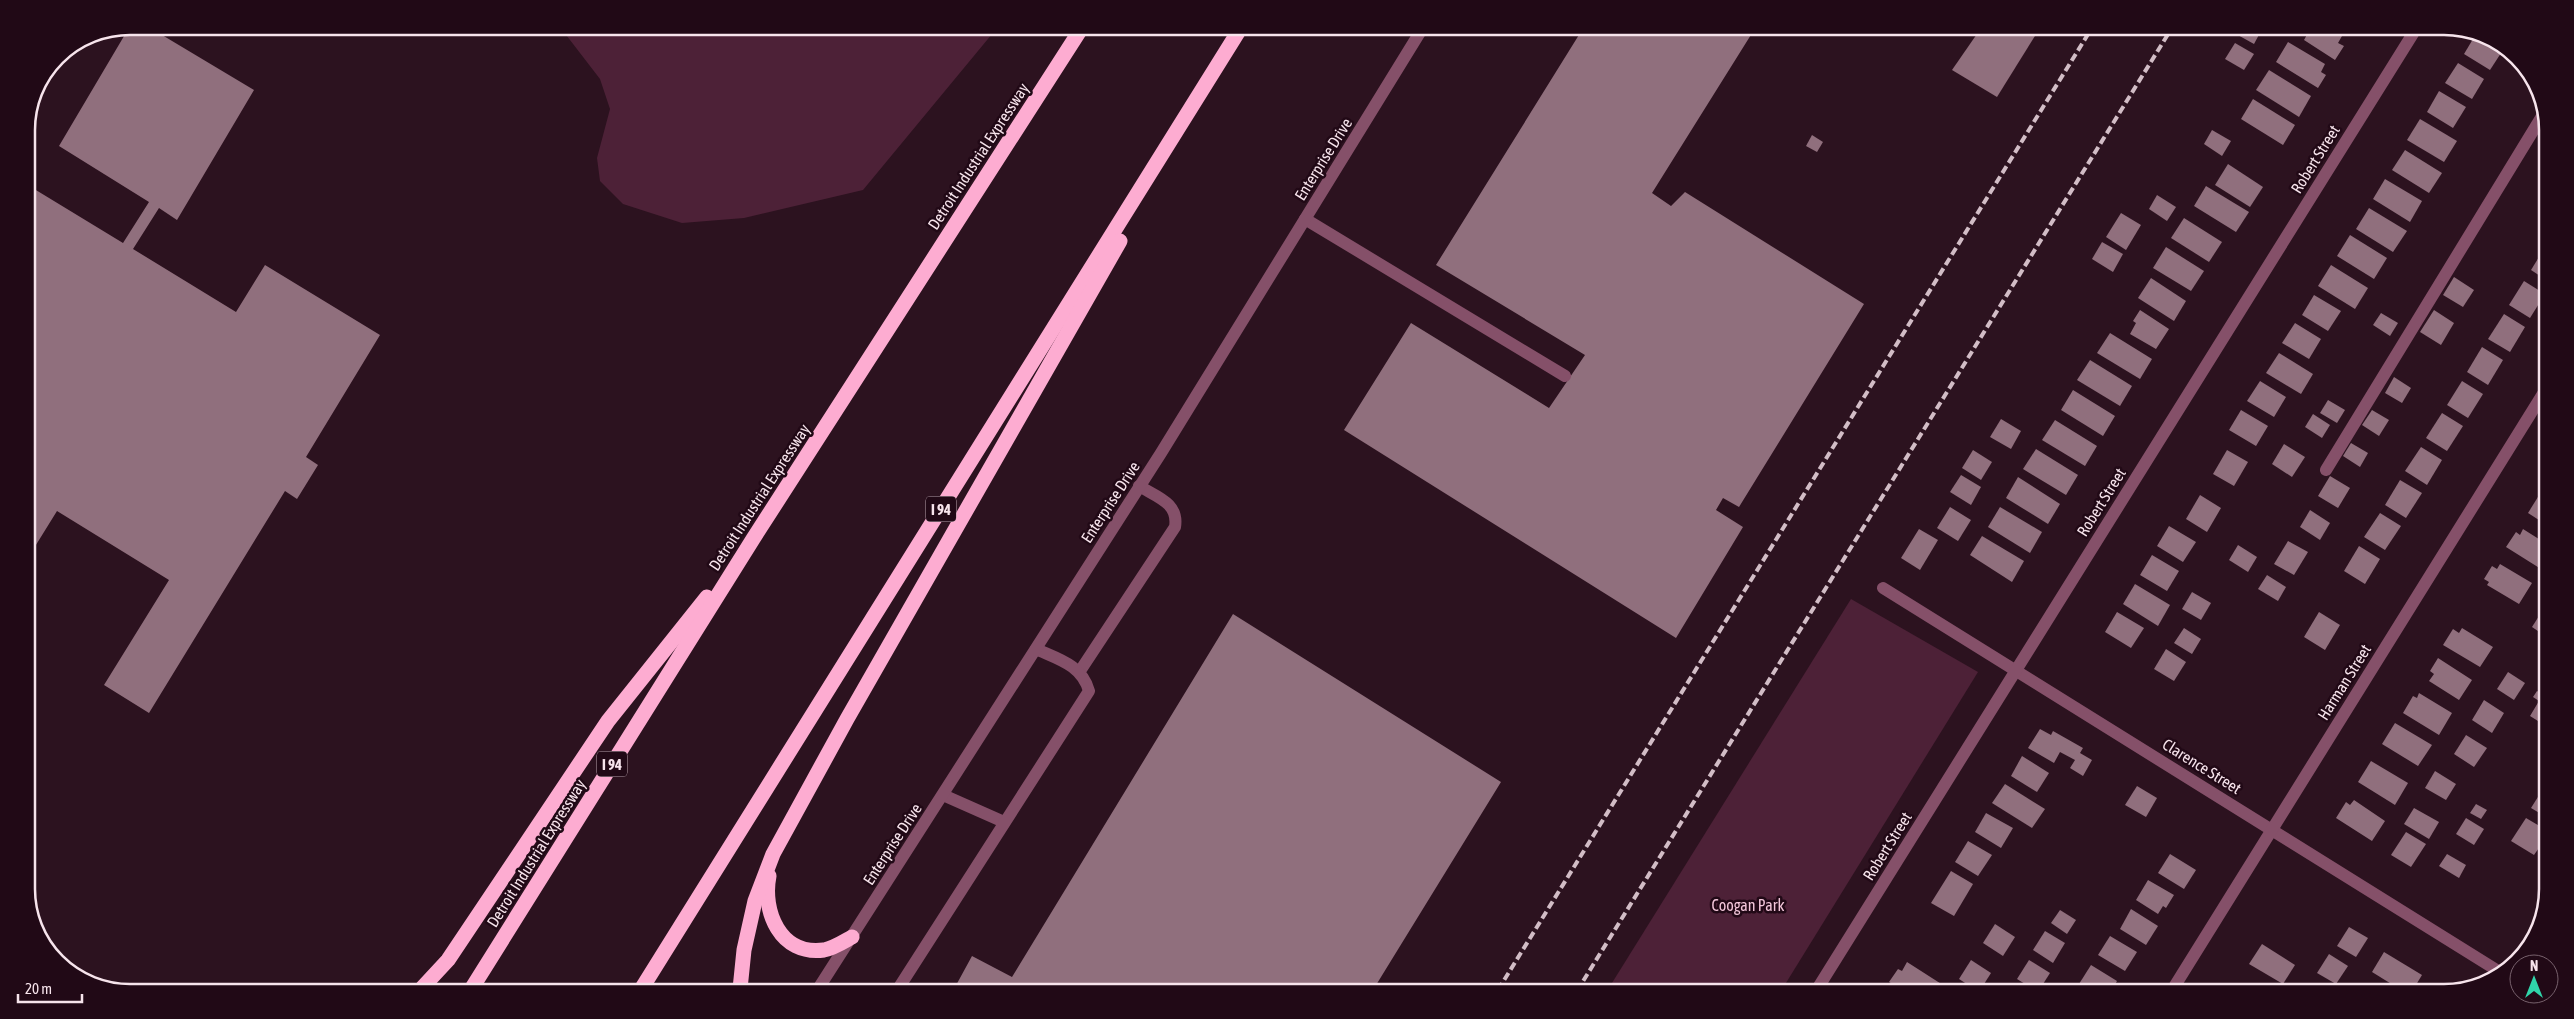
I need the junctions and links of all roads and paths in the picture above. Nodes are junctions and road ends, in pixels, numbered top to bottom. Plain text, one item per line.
1 (1077, 35) edge
2 (1236, 35) edge
3 (1237, 35) edge
4 (1418, 35) edge
5 (2412, 35) edge
6 (2539, 122) edge
7 (1305, 219) junction
8 (1565, 376) dead end
9 (2539, 400) edge
10 (2326, 470) dead end
11 (1140, 486) junction
12 (753, 539) junction
13 (1883, 588) dead end
14 (1036, 649) junction
15 (2016, 669) junction
16 (1080, 671) junction
17 (943, 795) junction
18 (1004, 822) junction
19 (2272, 829) junction
20 (773, 854) junction
21 (852, 937) junction
22 (2495, 969) edge
23 (426, 984) edge
24 (475, 984) edge
25 (644, 984) edge
26 (741, 984) edge
27 (821, 984) edge
28 (902, 984) edge
29 (1820, 984) edge
30 (2176, 984) edge

1 - 12 highway, Detroit Industrial Expressway / I 94
2 - 25 highway, I 94
3 - 20 highway
4 - 7 street, Enterprise Drive
5 - 15 street, Robert Street
6 - 10 street
7 - 8 street
7 - 11 street, Enterprise Drive
9 - 19 street, Harman Street
11 - 14 street, Enterprise Drive
11 - 16 street
12 - 23 highway
12 - 24 highway, Detroit Industrial Expressway / I 94
13 - 15 street, Clarence Street
14 - 16 street
14 - 17 street, Enterprise Drive
15 - 19 street, Clarence Street
15 - 29 street, Robert Street
16 - 18 street
17 - 18 street
17 - 21 street, Enterprise Drive
18 - 28 street
19 - 22 street, Clarence Street
19 - 30 street, Harman Street
20 - 21 highway
20 - 26 highway
21 - 27 street, Enterprise Drive

